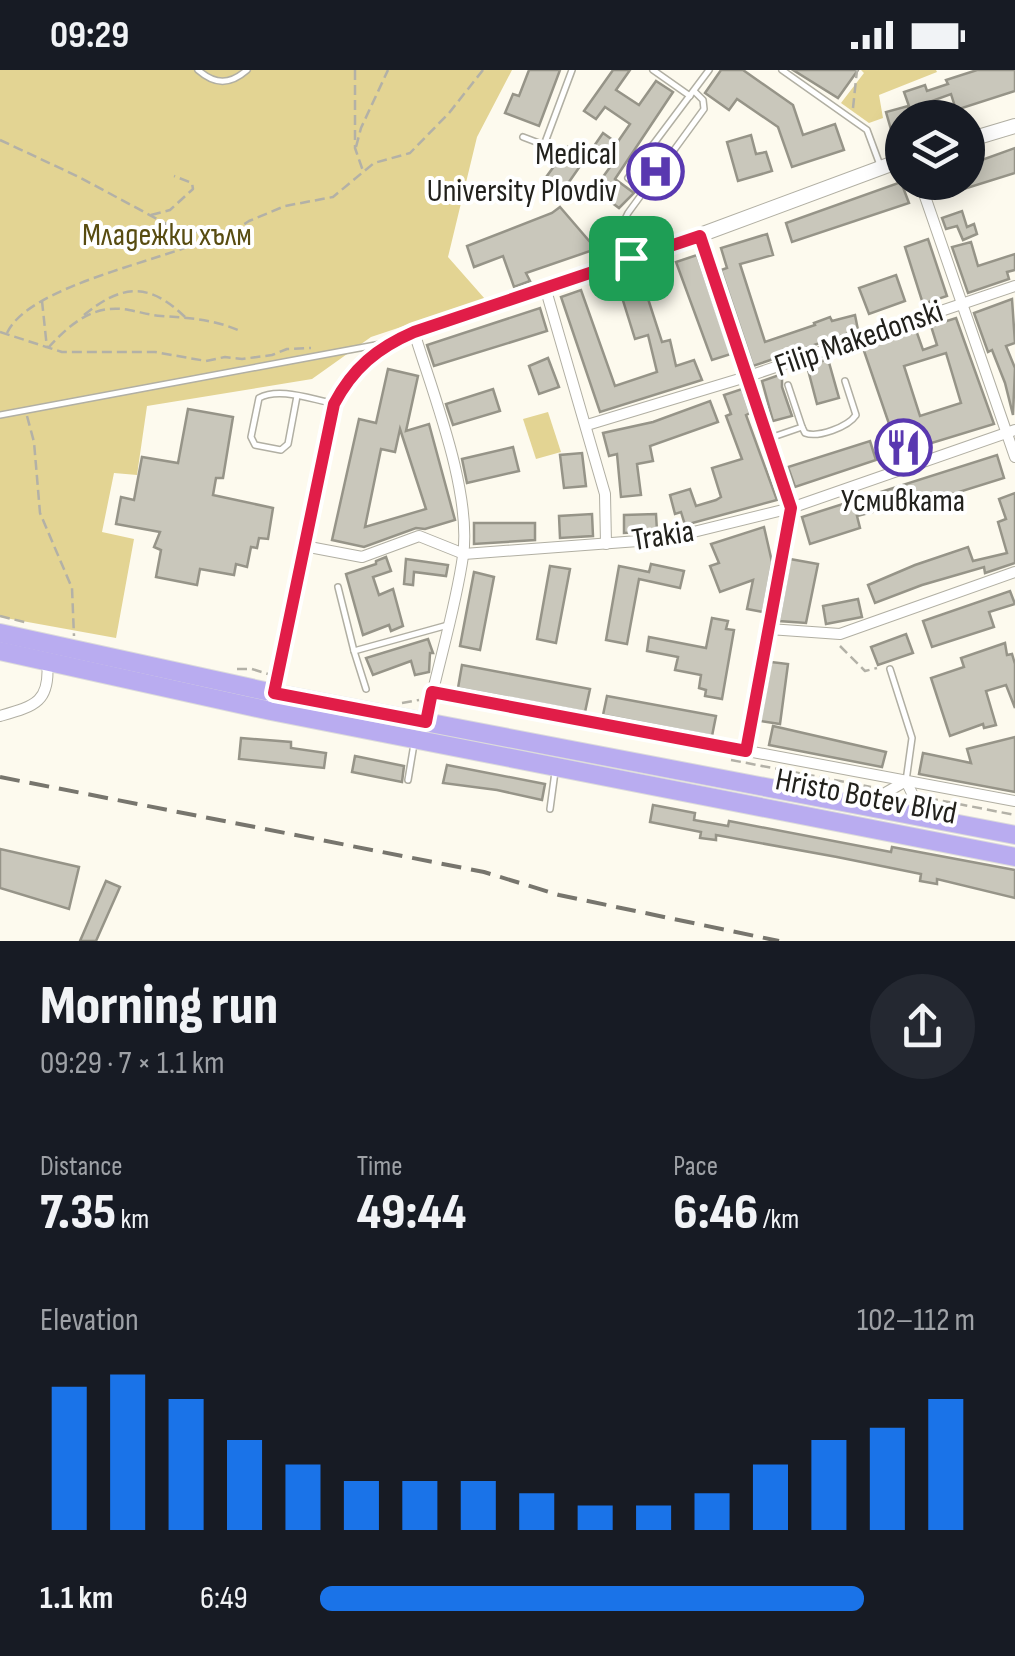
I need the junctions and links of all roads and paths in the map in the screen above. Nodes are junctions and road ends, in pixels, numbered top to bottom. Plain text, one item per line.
1 (198, 70) edge
2 (247, 70) edge
3 (355, 70) edge
4 (388, 70) edge
5 (483, 70) edge
6 (572, 70) edge
7 (652, 70) edge
8 (709, 70) edge
9 (782, 70) edge
10 (856, 70) edge
11 (692, 94) junction
12 (852, 120) junction
13 (1015, 126) edge
14 (985, 135) edge
15 (523, 136) dead end
16 (0, 140) edge
17 (355, 148) junction
18 (885, 166) edge
19 (880, 168) junction
20 (363, 172) junction
21 (174, 176) dead end
22 (644, 190) junction
23 (926, 200) edge
24 (150, 216) junction
25 (216, 235) junction
26 (700, 236) junction
27 (631, 258) junction
28 (1015, 286) edge
29 (545, 287) junction
30 (42, 300) junction
31 (960, 304) junction
32 (81, 318) junction
33 (186, 318) junction
34 (238, 330) dead end
35 (0, 332) edge
36 (414, 332) junction
37 (7, 334) junction
38 (388, 343) junction
39 (317, 348) dead end
40 (47, 350) junction
41 (746, 377) junction
42 (845, 381) dead end
43 (788, 385) dead end
44 (297, 396) junction
45 (334, 404) junction
46 (25, 410) junction
47 (0, 415) edge
48 (587, 425) junction
49 (802, 427) junction
50 (1011, 432) edge
51 (767, 439) junction
52 (1015, 457) edge
53 (791, 508) junction
54 (606, 544) junction
55 (304, 546) junction
56 (464, 554) junction
57 (1015, 572) edge
58 (338, 588) dead end
59 (448, 625) junction
60 (769, 629) junction
61 (0, 633) edge
62 (840, 634) junction
63 (75, 650) junction
64 (0, 651) edge
65 (354, 651) junction
66 (47, 661) junction
67 (877, 668) dead end
68 (890, 669) dead end
69 (366, 689) dead end
70 (431, 697) junction
71 (273, 702) junction
72 (393, 703) dead end
73 (0, 716) edge
74 (426, 722) junction
75 (414, 738) junction
76 (746, 751) junction
77 (727, 759) dead end
78 (556, 766) junction
79 (408, 780) dead end
80 (906, 781) junction
81 (890, 791) junction
82 (913, 795) junction
83 (1015, 801) edge
84 (866, 805) junction
85 (550, 808) dead end
86 (1015, 815) edge
87 (924, 816) junction
88 (1015, 834) edge
89 (1015, 858) edge

1 - 2 lane
3 - 17 path
4 - 17 path
5 - 20 path
6 - 15 lane
7 - 11 lane
8 - 11 lane
9 - 12 lane
10 - 12 path
11 - 22 lane
11 - 22 lane
12 - 19 lane
13 - 14 street
16 - 24 path
17 - 20 path
18 - 19 street
19 - 26 street
20 - 25 path
21 - 24 path
22 - 27 lane
23 - 31 street
24 - 25 path
25 - 30 path
26 - 27 street
26 - 41 street
27 - 29 street
28 - 31 street, Filip Makedonski
29 - 36 street
29 - 48 street
30 - 37 path
30 - 40 path
31 - 41 street, Filip Makedonski
31 - 50 street
32 - 33 path
32 - 33 path
32 - 40 path
33 - 34 path
35 - 37 path
36 - 38 street
36 - 56 street
37 - 40 path
38 - 45 street
38 - 46 lane
39 - 40 path
41 - 48 street, Filip Makedonski
41 - 51 street
42 - 49 lane
43 - 49 lane
44 - 44 lane
44 - 45 lane
45 - 55 street
46 - 47 lane
46 - 63 path
48 - 54 street
49 - 51 lane
50 - 52 street
50 - 53 street, Trakia
51 - 53 street
53 - 54 street, Trakia
53 - 60 street
54 - 56 street, Trakia
55 - 56 street, Trakia
55 - 71 street
56 - 59 street
57 - 62 street
58 - 65 lane
59 - 65 lane
59 - 70 street
60 - 62 street
60 - 76 street
61 - 63 main road, Hristo Botev Blvd
62 - 67 path
63 - 71 main road, Hristo Botev Blvd
64 - 66 main road, Hristo Botev Blvd
65 - 69 lane
66 - 71 main road, Hristo Botev Blvd
66 - 73 street
68 - 80 lane
70 - 72 path
70 - 74 street
70 - 76 street, Hristo Botev Blvd
71 - 74 main road, Hristo Botev Blvd
71 - 75 main road, Hristo Botev Blvd
74 - 84 main road, Hristo Botev Blvd
75 - 78 main road, Hristo Botev Blvd
75 - 79 lane
76 - 80 street, Hristo Botev Blvd
77 - 81 path
78 - 85 lane
78 - 89 main road, Hristo Botev Blvd
80 - 81 street, Hristo Botev Blvd
80 - 82 street, Hristo Botev Blvd
80 - 83 street, Hristo Botev Blvd
81 - 84 street, Hristo Botev Blvd
82 - 86 path
82 - 87 street, Hristo Botev Blvd
84 - 87 main road, Hristo Botev Blvd
87 - 88 main road, Hristo Botev Blvd

